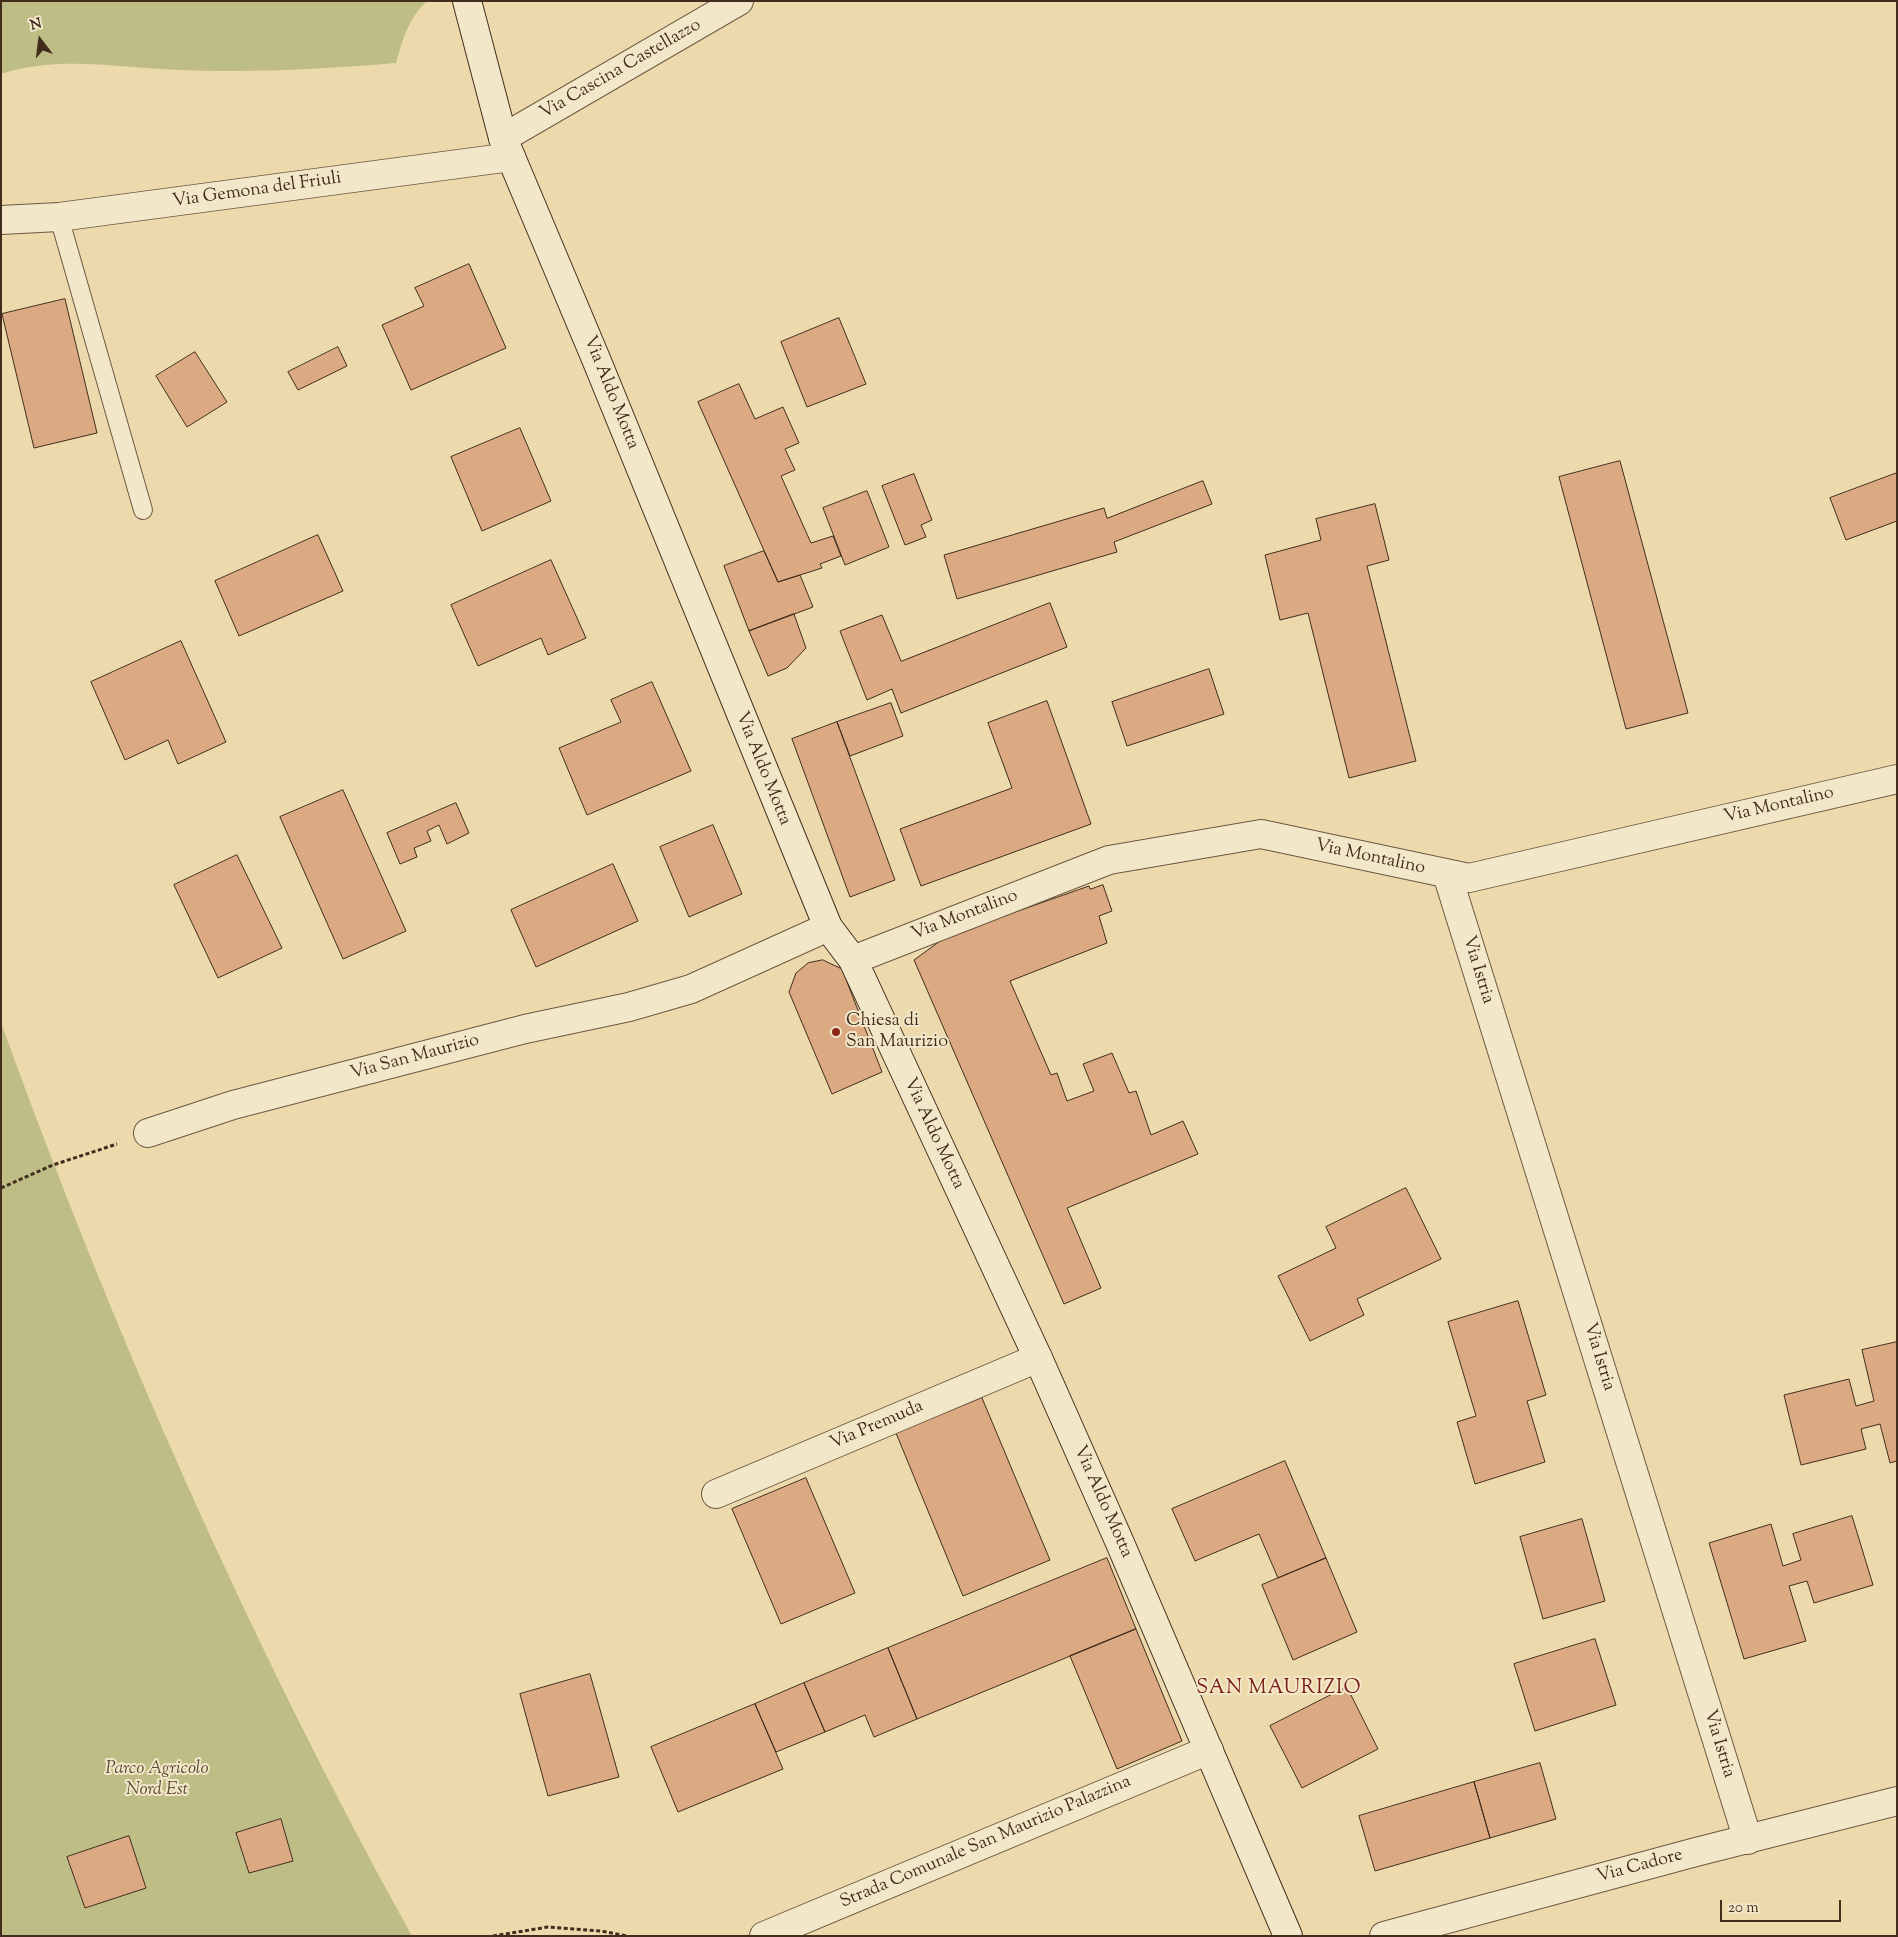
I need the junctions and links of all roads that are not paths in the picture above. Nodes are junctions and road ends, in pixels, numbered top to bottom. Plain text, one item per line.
1 (467, 1) edge
2 (739, 1) edge
3 (507, 148) junction
4 (59, 217) junction
5 (1, 220) edge
6 (143, 510) dead end
7 (1897, 779) edge
8 (1447, 874) junction
9 (828, 927) junction
10 (853, 960) junction
11 (148, 1133) road end
12 (1038, 1358) junction
13 (716, 1494) dead end
14 (1209, 1750) junction
15 (1897, 1801) edge
16 (1748, 1840) junction
17 (764, 1936) edge
18 (1288, 1936) edge
19 (1384, 1936) edge

1 - 3 street, Via Aldo Motta
2 - 3 street, Via Cascina Castellazzo
3 - 4 street, Via Gemona del Friuli
3 - 9 street, Via Aldo Motta
4 - 5 street, Via Gemona del Friuli
4 - 6 lane
7 - 8 street, Via Montalino
8 - 10 street, Via Montalino
8 - 16 street, Via Istria
9 - 10 street, Via Aldo Motta
9 - 11 street, Via San Maurizio
10 - 12 street, Via Aldo Motta
12 - 13 street, Via Premuda
12 - 14 street, Via Aldo Motta
14 - 17 street, Strada Comunale San Maurizio Palazzina
14 - 18 street, Via Aldo Motta
15 - 16 street, Via Cadore
16 - 19 street, Via Cadore

